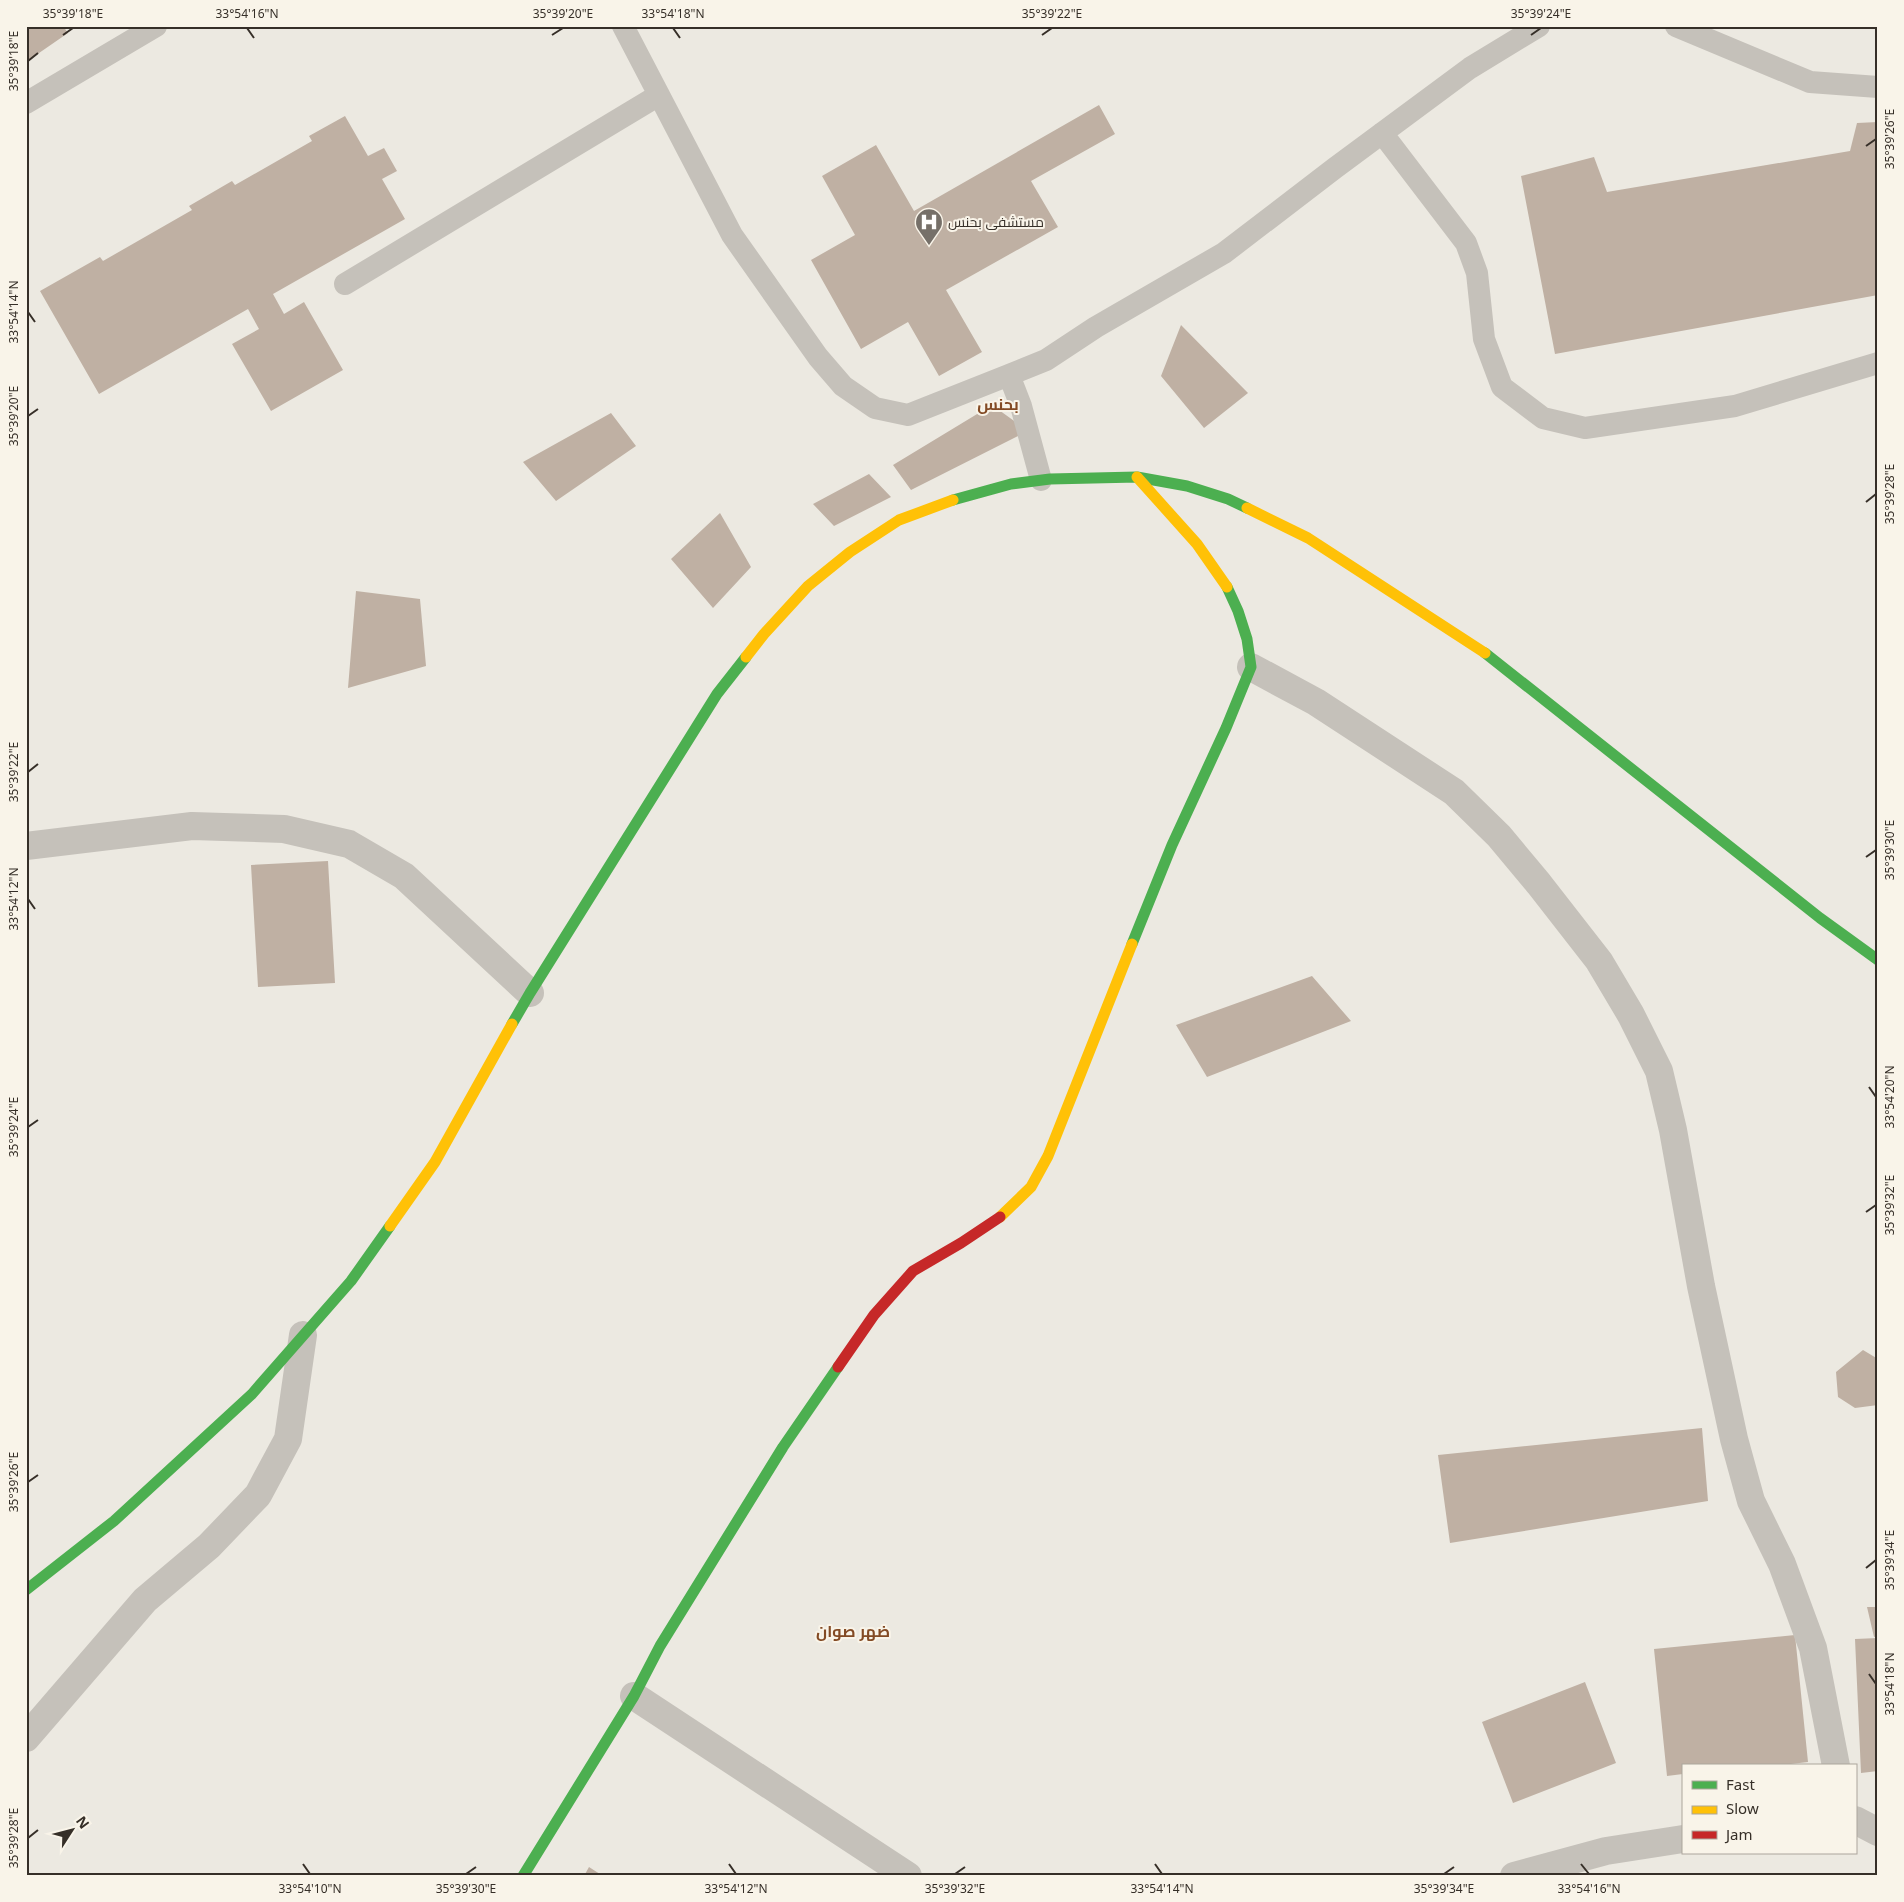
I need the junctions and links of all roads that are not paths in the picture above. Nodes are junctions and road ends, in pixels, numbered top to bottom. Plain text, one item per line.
1 (156, 26) edge
2 (623, 26) edge
3 (1539, 26) edge
4 (1676, 26) edge
5 (1878, 87) edge
6 (659, 95) junction
7 (26, 103) edge
8 (1382, 134) junction
9 (345, 284) dead end
10 (1878, 363) edge
11 (1009, 375) junction
12 (1137, 477) junction
13 (1041, 480) junction
14 (1251, 667) junction
15 (26, 846) edge
16 (1878, 960) edge
17 (530, 993) junction
18 (303, 1335) junction
19 (26, 1590) edge
20 (634, 1696) junction
21 (26, 1738) edge
22 (1836, 1764) edge
23 (1856, 1821) edge
24 (1878, 1832) edge
25 (1682, 1840) edge
26 (523, 1876) edge
27 (908, 1876) edge
28 (1514, 1876) edge

1 - 7 lane
2 - 6 lane
3 - 8 lane
4 - 5 lane
6 - 9 lane
6 - 11 lane
8 - 10 lane
8 - 11 lane
11 - 13 lane
12 - 13 main road
12 - 14 main road
12 - 16 main road
13 - 17 main road
14 - 20 main road
14 - 22 street
15 - 17 street
17 - 18 main road
18 - 19 main road
18 - 21 street
20 - 26 main road
20 - 27 street
23 - 24 street
25 - 28 street

